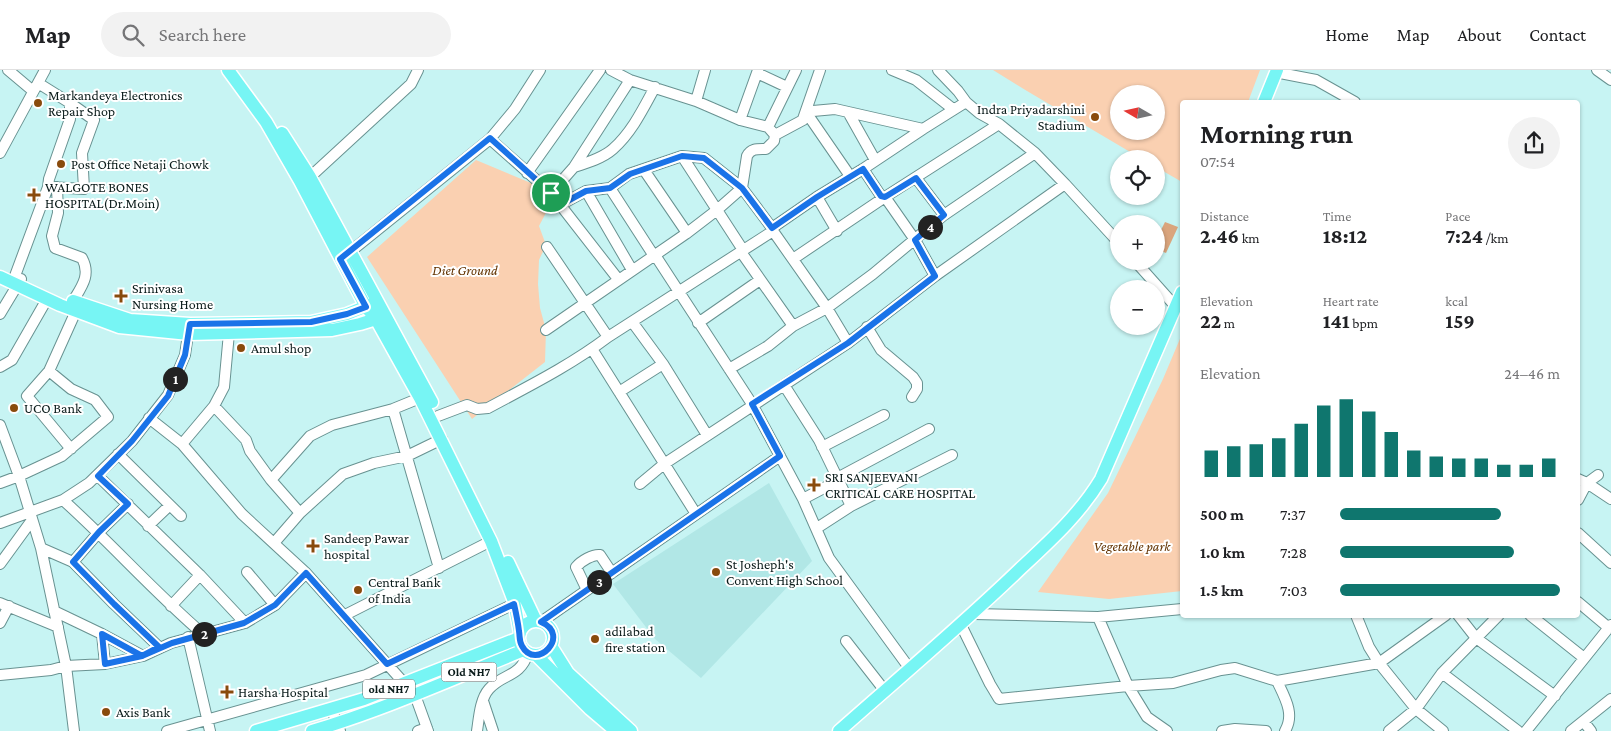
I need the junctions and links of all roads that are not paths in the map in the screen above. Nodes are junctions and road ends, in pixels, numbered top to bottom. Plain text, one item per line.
1 (8, 70) edge
2 (45, 70) edge
3 (228, 70) edge
4 (238, 70) edge
5 (418, 70) edge
6 (540, 70) edge
7 (600, 70) edge
8 (611, 70) edge
9 (705, 70) edge
10 (796, 70) edge
11 (820, 70) edge
12 (892, 70) edge
13 (938, 70) edge
14 (1597, 70) edge
15 (757, 71) edge
16 (1276, 71) edge
17 (630, 80) junction
18 (1611, 80) edge
19 (787, 86) junction
20 (36, 87) junction
21 (655, 87) junction
22 (1265, 100) edge
23 (1351, 100) edge
24 (696, 101) junction
25 (966, 102) junction
26 (70, 103) junction
27 (953, 109) junction
28 (848, 112) junction
29 (805, 118) junction
30 (740, 120) junction
31 (999, 124) junction
32 (923, 128) junction
33 (771, 131) junction
34 (490, 138) junction
35 (0, 153) edge
36 (1035, 154) junction
37 (682, 156) junction
38 (875, 160) junction
39 (574, 167) junction
40 (863, 169) junction
41 (644, 170) junction
42 (527, 172) junction
43 (850, 176) junction
44 (310, 177) junction
45 (916, 178) junction
46 (1065, 184) junction
47 (53, 187) junction
48 (610, 188) junction
49 (742, 188) junction
50 (586, 191) junction
51 (551, 193) junction
52 (817, 197) junction
53 (885, 197) junction
54 (554, 206) junction
55 (717, 210) junction
56 (944, 215) junction
57 (772, 229) junction
58 (837, 230) junction
59 (687, 233) junction
60 (1110, 233) edge
61 (915, 240) junction
62 (547, 246) dead end
63 (742, 251) junction
64 (350, 252) junction
65 (654, 255) junction
66 (340, 259) junction
67 (794, 259) junction
68 (0, 268) edge
69 (632, 270) junction
70 (1143, 270) edge
71 (935, 276) junction
72 (0, 277) edge
73 (618, 279) junction
74 (760, 280) junction
75 (16, 281) junction
76 (678, 291) junction
77 (1180, 297) edge
78 (47, 299) junction
79 (584, 302) junction
80 (372, 304) junction
81 (74, 306) junction
82 (1176, 307) junction
83 (827, 308) junction
84 (0, 314) edge
85 (380, 316) junction
86 (633, 323) junction
87 (698, 323) junction
88 (793, 326) junction
89 (867, 328) junction
90 (189, 329) junction
91 (546, 330) dead end
92 (229, 333) junction
93 (608, 337) junction
94 (848, 343) junction
95 (592, 349) junction
96 (663, 364) junction
97 (0, 367) edge
98 (730, 369) junction
99 (49, 371) junction
100 (784, 385) junction
101 (620, 392) junction
102 (912, 397) dead end
103 (420, 398) junction
104 (752, 404) junction
105 (214, 406) junction
106 (393, 408) junction
107 (884, 415) dead end
108 (438, 416) junction
109 (149, 418) junction
110 (0, 425) edge
111 (929, 429) dead end
112 (707, 435) junction
113 (442, 439) junction
114 (182, 444) junction
115 (822, 447) junction
116 (71, 449) junction
117 (118, 454) junction
118 (952, 455) dead end
119 (407, 456) junction
120 (780, 456) junction
121 (664, 464) junction
122 (1598, 475) dead end
123 (19, 476) junction
124 (98, 476) junction
125 (271, 480) junction
126 (839, 480) junction
127 (1582, 481) edge
128 (0, 483) edge
129 (640, 484) dead end
130 (803, 499) junction
131 (1611, 499) edge
132 (63, 500) junction
133 (128, 504) junction
134 (169, 506) junction
135 (851, 506) junction
136 (300, 513) junction
137 (696, 514) junction
138 (31, 516) junction
139 (181, 516) dead end
140 (0, 523) edge
141 (148, 526) junction
142 (816, 528) junction
143 (99, 532) junction
144 (1580, 535) edge
145 (491, 541) junction
146 (274, 543) junction
147 (41, 548) junction
148 (73, 562) junction
149 (1611, 563) edge
150 (0, 564) edge
151 (439, 568) junction
152 (247, 572) dead end
153 (306, 573) junction
154 (612, 573) junction
155 (200, 575) junction
156 (587, 590) junction
157 (4, 604) edge
158 (514, 604) junction
159 (1580, 604) edge
160 (275, 605) junction
161 (171, 606) junction
162 (1180, 609) edge
163 (54, 611) junction
164 (974, 614) junction
165 (345, 615) junction
166 (1098, 617) junction
167 (1357, 618) edge
168 (1442, 618) edge
169 (1460, 618) edge
170 (1496, 618) edge
171 (1534, 618) edge
172 (538, 621) junction
173 (0, 623) edge
174 (244, 623) junction
175 (961, 625) junction
176 (1610, 626) edge
177 (58, 627) junction
178 (102, 634) junction
179 (203, 634) junction
180 (520, 636) junction
181 (188, 637) junction
182 (1476, 638) junction
183 (846, 641) dead end
184 (551, 646) junction
185 (159, 647) junction
186 (530, 653) junction
187 (142, 656) junction
188 (1584, 658) junction
189 (1379, 663) junction
190 (105, 664) junction
191 (387, 664) junction
192 (66, 666) junction
193 (910, 669) junction
194 (1442, 673) junction
195 (0, 675) edge
196 (1277, 681) junction
197 (404, 683) junction
198 (1128, 686) junction
199 (885, 690) junction
200 (415, 695) junction
201 (1555, 696) junction
202 (483, 700) junction
203 (1611, 700) edge
204 (332, 708) junction
205 (1416, 709) junction
206 (1584, 722) junction
207 (209, 726) edge
208 (338, 728) edge
209 (424, 730) edge
210 (74, 731) edge
211 (167, 731) edge
212 (256, 731) edge
213 (312, 731) edge
214 (477, 731) edge
215 (493, 731) edge
216 (616, 731) edge
217 (631, 731) edge
218 (839, 731) edge
219 (1167, 731) edge
220 (1222, 731) edge
221 (1266, 731) edge
222 (1285, 731) edge
223 (1388, 731) edge
224 (1443, 731) edge
225 (1518, 731) edge
226 (1526, 731) edge
227 (1571, 731) edge
228 (1591, 731) edge

1 - 20 street
2 - 20 street
3 - 66 main road
4 - 44 main road
5 - 44 street
6 - 34 street
7 - 42 street
8 - 17 street
9 - 24 street
10 - 19 street
11 - 29 street
12 - 27 street
13 - 25 street
14 - 18 street
15 - 19 street
15 - 30 street
16 - 22 main road
16 - 23 street
17 - 21 street
17 - 39 street
19 - 33 street
20 - 26 street
20 - 35 street
21 - 24 street
21 - 39 street
24 - 30 street
25 - 27 street
25 - 31 street
26 - 47 street
26 - 47 street
27 - 32 street
28 - 29 street
28 - 32 street
28 - 38 street
29 - 33 street
29 - 43 street
30 - 33 street
31 - 36 street
31 - 45 street
32 - 38 street
33 - 49 street
34 - 42 street
34 - 64 street
36 - 46 street
36 - 56 street
37 - 41 street
37 - 49 street
37 - 55 street
38 - 40 street
39 - 51 street
40 - 43 street
40 - 53 street
41 - 48 street
41 - 59 street
42 - 51 street
43 - 52 street
44 - 64 main road
45 - 53 street
45 - 56 street
46 - 60 street
46 - 71 street
47 - 75 street
47 - 81 street
48 - 50 street
48 - 65 street
49 - 55 street
49 - 57 street
50 - 54 street
50 - 69 street
51 - 54 street
52 - 57 street
52 - 58 street
53 - 58 street
53 - 61 street
54 - 73 street
55 - 59 street
55 - 63 street
56 - 61 street
57 - 63 street
57 - 67 street
58 - 67 street
59 - 65 street
61 - 71 street
61 - 83 street
62 - 79 street
63 - 74 street
63 - 76 street
64 - 66 street
64 - 80 main road
65 - 69 street
65 - 76 street
66 - 80 main road
67 - 83 street
68 - 75 main road
69 - 73 street
70 - 82 street
71 - 89 street
72 - 75 main road
73 - 79 street
74 - 87 street
74 - 88 street
75 - 78 main road
75 - 81 main road
75 - 84 street
76 - 86 street
76 - 87 street
77 - 82 main road
78 - 81 main road
78 - 97 street
79 - 91 street
79 - 93 street
80 - 85 main road
80 - 90 main road
81 - 90 main road
81 - 99 street
82 - 164 main road
83 - 88 street
83 - 94 street
85 - 92 main road
85 - 103 main road
85 - 108 main road
86 - 93 street
86 - 96 street
87 - 98 street
88 - 98 street
89 - 94 street
89 - 102 street
90 - 92 main road
90 - 109 street
92 - 105 street
93 - 95 street
94 - 100 street
95 - 101 street
95 - 108 street
96 - 101 street
96 - 112 street
98 - 104 street
99 - 116 street
99 - 116 street
100 - 104 street
100 - 115 street
101 - 121 street
103 - 106 street
103 - 113 main road
104 - 112 street
104 - 120 street
105 - 114 street
105 - 125 street
106 - 119 street
106 - 125 street
107 - 115 street
108 - 172 main road
109 - 114 street
109 - 117 street
110 - 123 street
111 - 126 street
112 - 121 street
113 - 119 street
113 - 145 main road
114 - 146 street
115 - 126 street
116 - 123 street
117 - 124 street
117 - 134 street
118 - 135 street
119 - 136 street
119 - 151 street
120 - 130 street
120 - 137 street
121 - 129 street
121 - 137 street
122 - 127 street
123 - 128 street
123 - 138 street
124 - 132 street
124 - 133 street
125 - 136 street
126 - 130 street
126 - 135 street
127 - 131 street
130 - 142 street
132 - 138 street
132 - 143 street
133 - 141 street
133 - 143 street
134 - 139 street
134 - 141 street
135 - 142 street
136 - 146 street
137 - 154 street
138 - 140 street
138 - 147 street
138 - 150 street
141 - 155 street
142 - 193 street
143 - 148 street
143 - 161 street
144 - 149 street
145 - 151 street
145 - 158 main road
146 - 153 street
147 - 148 street
147 - 163 street
148 - 185 street
151 - 165 street
152 - 160 street
153 - 160 street
153 - 165 street
154 - 156 street
154 - 156 street
155 - 161 street
155 - 174 street
156 - 172 street
157 - 173 street
157 - 177 street
158 - 180 main road
158 - 191 street
159 - 176 street
160 - 174 street
161 - 179 street
162 - 166 street
163 - 177 street
163 - 178 street
164 - 166 street
164 - 175 main road
165 - 191 street
166 - 198 street
167 - 189 street
168 - 189 street
169 - 182 street
170 - 182 street
171 - 188 street
172 - 180 main road
172 - 184 main road
174 - 179 street
175 - 193 main road
175 - 198 street
176 - 188 street
177 - 192 street
178 - 187 street
178 - 190 street
179 - 181 street
180 - 186 main road
180 - 197 main road, old NH7
181 - 185 street
181 - 207 street
182 - 194 street
182 - 201 street
183 - 199 street
184 - 186 main road, Old NH7
184 - 217 main road
185 - 187 street
186 - 200 main road, Old NH7
186 - 202 street
186 - 216 main road
187 - 190 street
188 - 201 street
189 - 196 street
189 - 205 street
190 - 192 street
191 - 197 street
191 - 207 street
192 - 195 street
192 - 210 street
193 - 199 main road
194 - 205 street
194 - 225 street
196 - 198 street
196 - 222 street
197 - 204 main road, old NH7
198 - 219 street
199 - 218 main road
200 - 208 main road, Old NH7
200 - 209 street
201 - 226 street
202 - 214 street
202 - 215 street
203 - 206 street
204 - 208 street
204 - 212 main road, old NH7
205 - 223 street
205 - 224 street
206 - 227 street
206 - 228 street
207 - 211 street
208 - 213 main road, Old NH7
220 - 221 street

